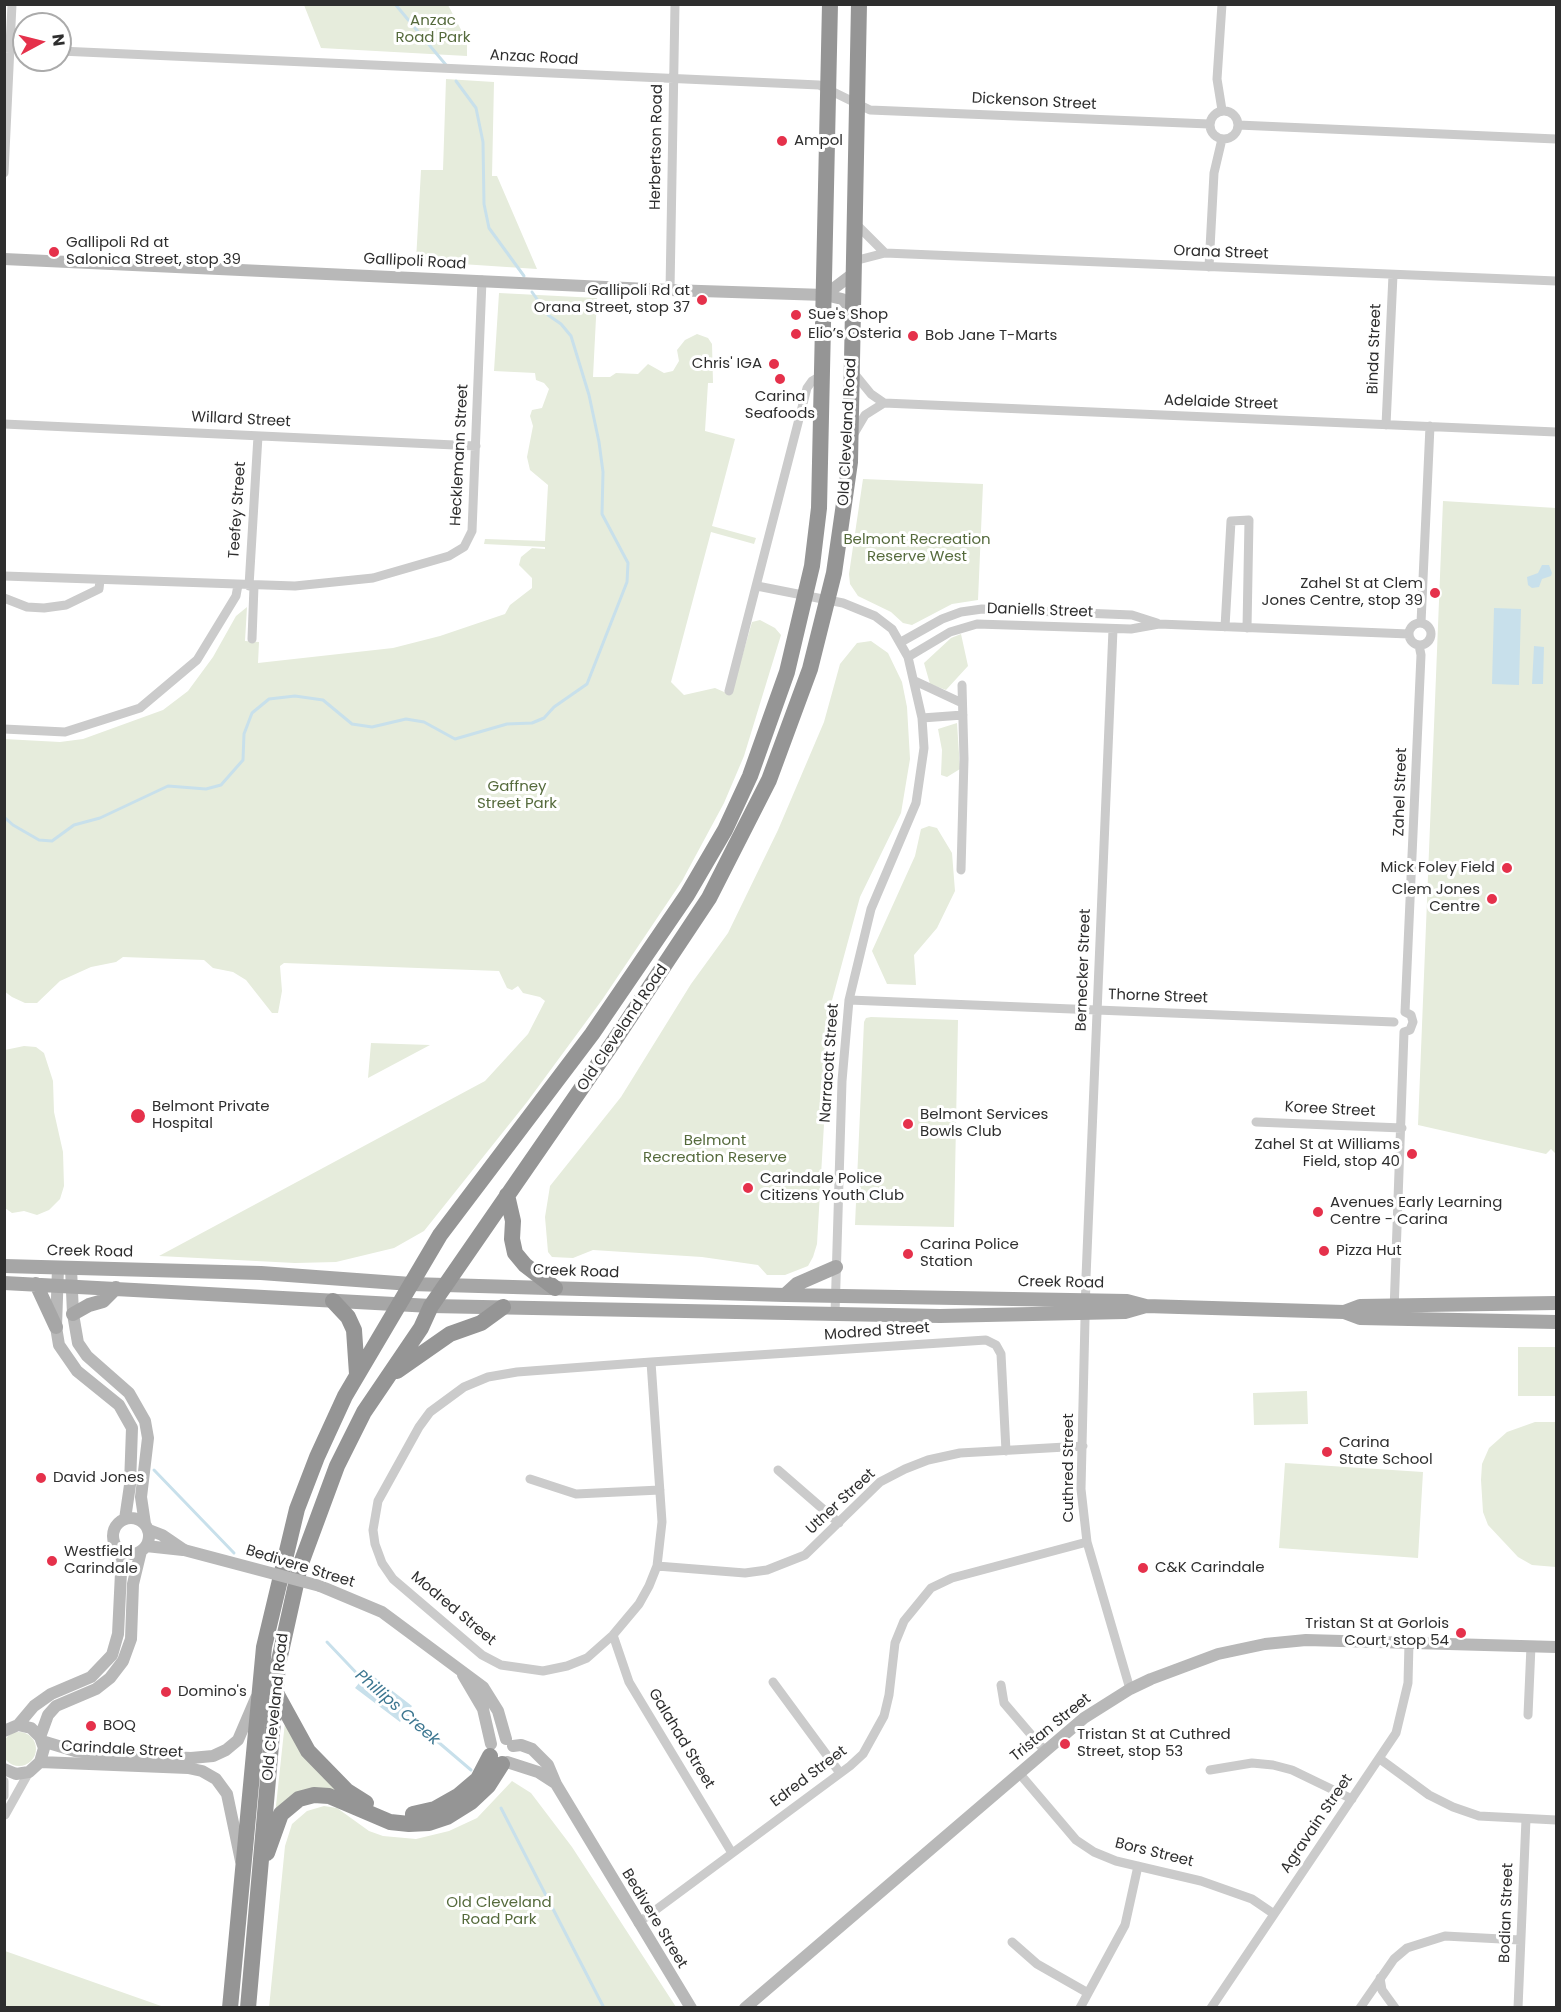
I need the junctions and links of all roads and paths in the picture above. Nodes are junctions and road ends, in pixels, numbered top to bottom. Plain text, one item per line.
1 (12, 4) edge
2 (675, 4) edge
3 (830, 4) edge
4 (859, 4) edge
5 (1222, 4) edge
6 (7, 48) edge
7 (72, 52) edge
8 (674, 80) junction
9 (828, 88) junction
10 (857, 105) junction
11 (1222, 110) junction
12 (1209, 124) junction
13 (1238, 125) junction
14 (1222, 139) junction
15 (1557, 139) edge
16 (4, 173) edge
17 (855, 223) junction
18 (885, 253) junction
19 (4, 259) edge
20 (854, 267) junction
21 (1209, 267) junction
22 (1393, 275) junction
23 (482, 280) junction
24 (1557, 281) edge
25 (670, 290) junction
26 (825, 295) junction
27 (853, 310) junction
28 (852, 371) junction
29 (823, 375) junction
30 (884, 403) junction
31 (4, 424) edge
32 (1386, 424) junction
33 (1430, 426) junction
34 (1557, 432) edge
35 (258, 436) junction
36 (851, 439) junction
37 (476, 446) junction
38 (4, 576) edge
39 (100, 580) junction
40 (238, 585) junction
41 (251, 586) junction
42 (757, 586) junction
43 (805, 595) junction
44 (4, 598) edge
45 (829, 600) junction
46 (1421, 623) junction
47 (1159, 624) junction
48 (1225, 627) junction
49 (1247, 628) junction
50 (1113, 629) junction
51 (1409, 634) junction
52 (252, 639) dead end
53 (901, 642) junction
54 (1419, 645) junction
55 (908, 657) junction
56 (915, 681) junction
57 (962, 685) dead end
58 (729, 691) dead end
59 (962, 703) junction
60 (963, 715) junction
61 (922, 718) junction
62 (4, 729) edge
63 (961, 870) dead end
64 (849, 1000) junction
65 (1097, 1010) junction
66 (1405, 1012) junction
67 (1394, 1022) junction
68 (1404, 1032) junction
69 (1256, 1122) dead end
70 (1402, 1128) junction
71 (507, 1195) junction
72 (4, 1266) edge
73 (836, 1267) junction
74 (64, 1268) junction
75 (4, 1283) edge
76 (36, 1284) junction
77 (411, 1284) junction
78 (65, 1285) junction
79 (445, 1285) junction
80 (116, 1288) junction
81 (555, 1288) junction
82 (785, 1295) junction
83 (835, 1296) junction
84 (333, 1301) junction
85 (1557, 1303) edge
86 (399, 1304) junction
87 (430, 1306) junction
88 (1087, 1306) junction
89 (503, 1307) junction
90 (1394, 1312) junction
91 (73, 1314) junction
92 (835, 1314) junction
93 (1557, 1322) edge
94 (56, 1327) junction
95 (651, 1362) junction
96 (391, 1374) junction
97 (357, 1375) junction
98 (1083, 1446) junction
99 (1006, 1451) junction
100 (778, 1470) dead end
101 (530, 1479) dead end
102 (660, 1490) junction
103 (135, 1497) junction
104 (125, 1519) junction
105 (839, 1523) junction
106 (147, 1527) junction
107 (1087, 1542) junction
108 (143, 1549) junction
109 (184, 1550) junction
110 (122, 1552) junction
111 (657, 1566) junction
112 (614, 1635) junction
113 (1409, 1643) junction
114 (1531, 1646) junction
115 (1557, 1647) edge
116 (459, 1669) junction
117 (773, 1682) dead end
118 (1001, 1685) dead end
119 (1130, 1689) junction
120 (275, 1692) junction
121 (258, 1695) junction
122 (1528, 1715) dead end
123 (18, 1725) junction
124 (4, 1731) edge
125 (41, 1739) junction
126 (509, 1743) junction
127 (1045, 1751) junction
128 (497, 1757) junction
129 (1380, 1758) junction
130 (40, 1762) junction
131 (4, 1769) edge
132 (1210, 1770) dead end
133 (28, 1772) junction
134 (840, 1773) junction
135 (1019, 1773) junction
136 (4, 1781) edge
137 (556, 1784) junction
138 (4, 1796) edge
139 (1352, 1799) junction
140 (4, 1809) edge
141 (5, 1815) edge
142 (1526, 1819) junction
143 (1557, 1820) edge
144 (4, 1826) edge
145 (732, 1853) junction
146 (242, 1865) junction
147 (1138, 1866) junction
148 (258, 1878) junction
149 (1274, 1914) junction
150 (638, 1923) junction
151 (1520, 1940) junction
152 (1012, 1942) dead end
153 (1380, 1978) junction
154 (1088, 1993) junction
155 (230, 2007) edge
156 (248, 2007) edge
157 (691, 2007) edge
158 (745, 2007) edge
159 (1080, 2007) edge
160 (1211, 2007) edge
161 (1360, 2007) edge
162 (1395, 2007) edge
163 (1518, 2007) edge

1 - 6 street
2 - 8 street, Herbertson Road
3 - 9 highway, Old Cleveland Road
4 - 10 highway, Old Cleveland Road
5 - 11 street
6 - 16 street
7 - 8 street, Anzac Road
8 - 9 street, Anzac Road
8 - 25 street, Herbertson Road
9 - 10 street, Anzac Road
9 - 26 highway, Old Cleveland Road
10 - 12 street, Dickenson Street
10 - 17 highway, Old Cleveland Road
11 - 12 street
11 - 13 street
12 - 14 street
13 - 14 street
13 - 15 street
14 - 21 street
17 - 18 street
17 - 20 highway, Old Cleveland Road
18 - 20 street, Orana Street
18 - 21 street, Orana Street
19 - 23 street, Gallipoli Road
20 - 26 street
20 - 27 highway, Old Cleveland Road
21 - 22 street, Orana Street
22 - 24 street, Orana Street
22 - 32 street, Binda Street
23 - 25 street, Gallipoli Road
23 - 37 street, Hecklemann Street
25 - 26 street, Gallipoli Road
26 - 27 street
26 - 29 highway, Old Cleveland Road
27 - 28 highway, Old Cleveland Road
28 - 30 street
28 - 36 highway, Old Cleveland Road
29 - 42 street, Old Cleveland Road
29 - 43 highway, Old Cleveland Road
30 - 32 street, Adelaide Street
30 - 36 street
31 - 35 street, Willard Street
32 - 33 street, Adelaide Street
33 - 34 street, Adelaide Street
33 - 46 street
35 - 37 street, Willard Street
35 - 41 street, Teefey Street
36 - 45 highway, Old Cleveland Road
37 - 41 street, Hecklemann Street
38 - 39 street, Hecklemann Street
39 - 40 street, Hecklemann Street
39 - 44 street
40 - 41 street, Hecklemann Street
40 - 62 street
41 - 52 street, Teefey Street
42 - 43 street
42 - 58 street, Old Cleveland Road
43 - 45 street
43 - 77 highway, Old Cleveland Road
45 - 53 street
45 - 71 highway, Old Cleveland Road
46 - 51 street
46 - 54 street
47 - 48 street, Daniells Street
47 - 50 street, Daniells Street
47 - 53 street, Daniells Street
48 - 49 street, Daniells Street
48 - 49 street
49 - 51 street, Daniells Street
50 - 55 street, Daniells Street
50 - 65 street, Bernecker Street
51 - 54 street
53 - 55 street
54 - 66 street, Zahel Street
55 - 56 street, Narracott Street
56 - 59 street
56 - 61 street, Narracott Street
57 - 59 street
59 - 60 street
60 - 61 street
60 - 63 street
61 - 64 street, Narracott Street
64 - 65 street, Thorne Street
64 - 73 street, Narracott Street
65 - 67 street, Thorne Street
65 - 88 street, Bernecker Street
66 - 67 street
66 - 68 street
67 - 68 street
68 - 70 street
69 - 70 street, Koree Street
70 - 90 street
71 - 79 highway, Old Cleveland Road
71 - 81 highway
72 - 74 main road, Creek Road
73 - 82 main road
73 - 83 street, Narracott Street
74 - 77 main road, Creek Road
74 - 78 street
75 - 76 main road, Creek Road
76 - 78 main road, Creek Road
76 - 94 main road
77 - 79 main road, Creek Road
77 - 86 highway, Old Cleveland Road
78 - 80 main road, Creek Road
78 - 91 street
78 - 94 street
79 - 81 main road, Creek Road
79 - 87 highway, Old Cleveland Road
80 - 84 main road, Creek Road
80 - 91 main road
81 - 82 main road, Creek Road
82 - 83 main road, Creek Road
83 - 88 main road, Creek Road
83 - 92 street, Narracott Street
84 - 86 main road, Creek Road
84 - 97 highway
85 - 90 main road, Creek Road
86 - 87 main road, Creek Road
86 - 97 highway, Old Cleveland Road
87 - 89 main road, Creek Road
87 - 96 highway, Old Cleveland Road
88 - 90 main road, Creek Road
88 - 92 main road, Creek Road
88 - 98 street, Cuthred Street
89 - 92 main road, Creek Road
89 - 96 highway
90 - 93 main road, Creek Road
91 - 103 street
94 - 103 street
95 - 99 street, Modred Street
95 - 102 street, Modred Street
95 - 112 street, Modred Street
96 - 120 highway, Old Cleveland Road
97 - 121 highway, Old Cleveland Road
98 - 99 street, Uther Street
98 - 107 street, Cuthred Street
99 - 105 street, Uther Street
100 - 105 street
101 - 102 street
102 - 111 street, Modred Street
103 - 104 street
103 - 106 street
104 - 106 street
104 - 110 street
105 - 111 street, Uther Street
106 - 108 street
106 - 109 street, Bedivere Street
107 - 119 street, Cuthred Street
107 - 134 street, Edred Street
108 - 109 street, Bedivere Street
108 - 110 street
108 - 125 street
109 - 116 street, Bedivere Street, bridge
110 - 123 street
111 - 112 street, Modred Street
112 - 145 street, Galahad Street
113 - 114 street, Tristan Street
113 - 119 street, Tristan Street
113 - 129 street, Agravain Street
114 - 115 street, Tristan Street
114 - 122 street
116 - 126 street, Bedivere Street
116 - 128 street, Bedivere Street
117 - 134 street
118 - 127 street
119 - 127 street, Tristan Street
120 - 128 highway
120 - 148 highway, Old Cleveland Road
121 - 125 street, Carindale Street
121 - 146 highway, Old Cleveland Road
123 - 124 street
123 - 125 street, Carindale Street
125 - 130 street
126 - 128 street
126 - 128 street
126 - 137 street, Bedivere Street
127 - 135 street, Tristan Street
128 - 137 street
128 - 148 highway
129 - 139 street, Agravain Street
129 - 142 street
130 - 133 street
130 - 146 street, Carindale Street
131 - 133 street
132 - 139 street
133 - 141 street
134 - 145 street, Edred Street
135 - 147 street, Bors Street
135 - 158 street, Tristan Street
136 - 138 street
137 - 150 street, Bedivere Street
139 - 149 street, Agravain Street
140 - 141 street
141 - 144 street
142 - 143 street
142 - 151 street, Bodian Street
145 - 150 street, Edred Street
146 - 155 highway, Old Cleveland Road
147 - 149 street, Bors Street
147 - 154 street
148 - 156 highway, Old Cleveland Road
149 - 160 street, Agravain Street
150 - 157 street, Bedivere Street
151 - 153 street
151 - 163 street, Bodian Street
152 - 154 street
153 - 161 street
153 - 162 street
154 - 159 street

